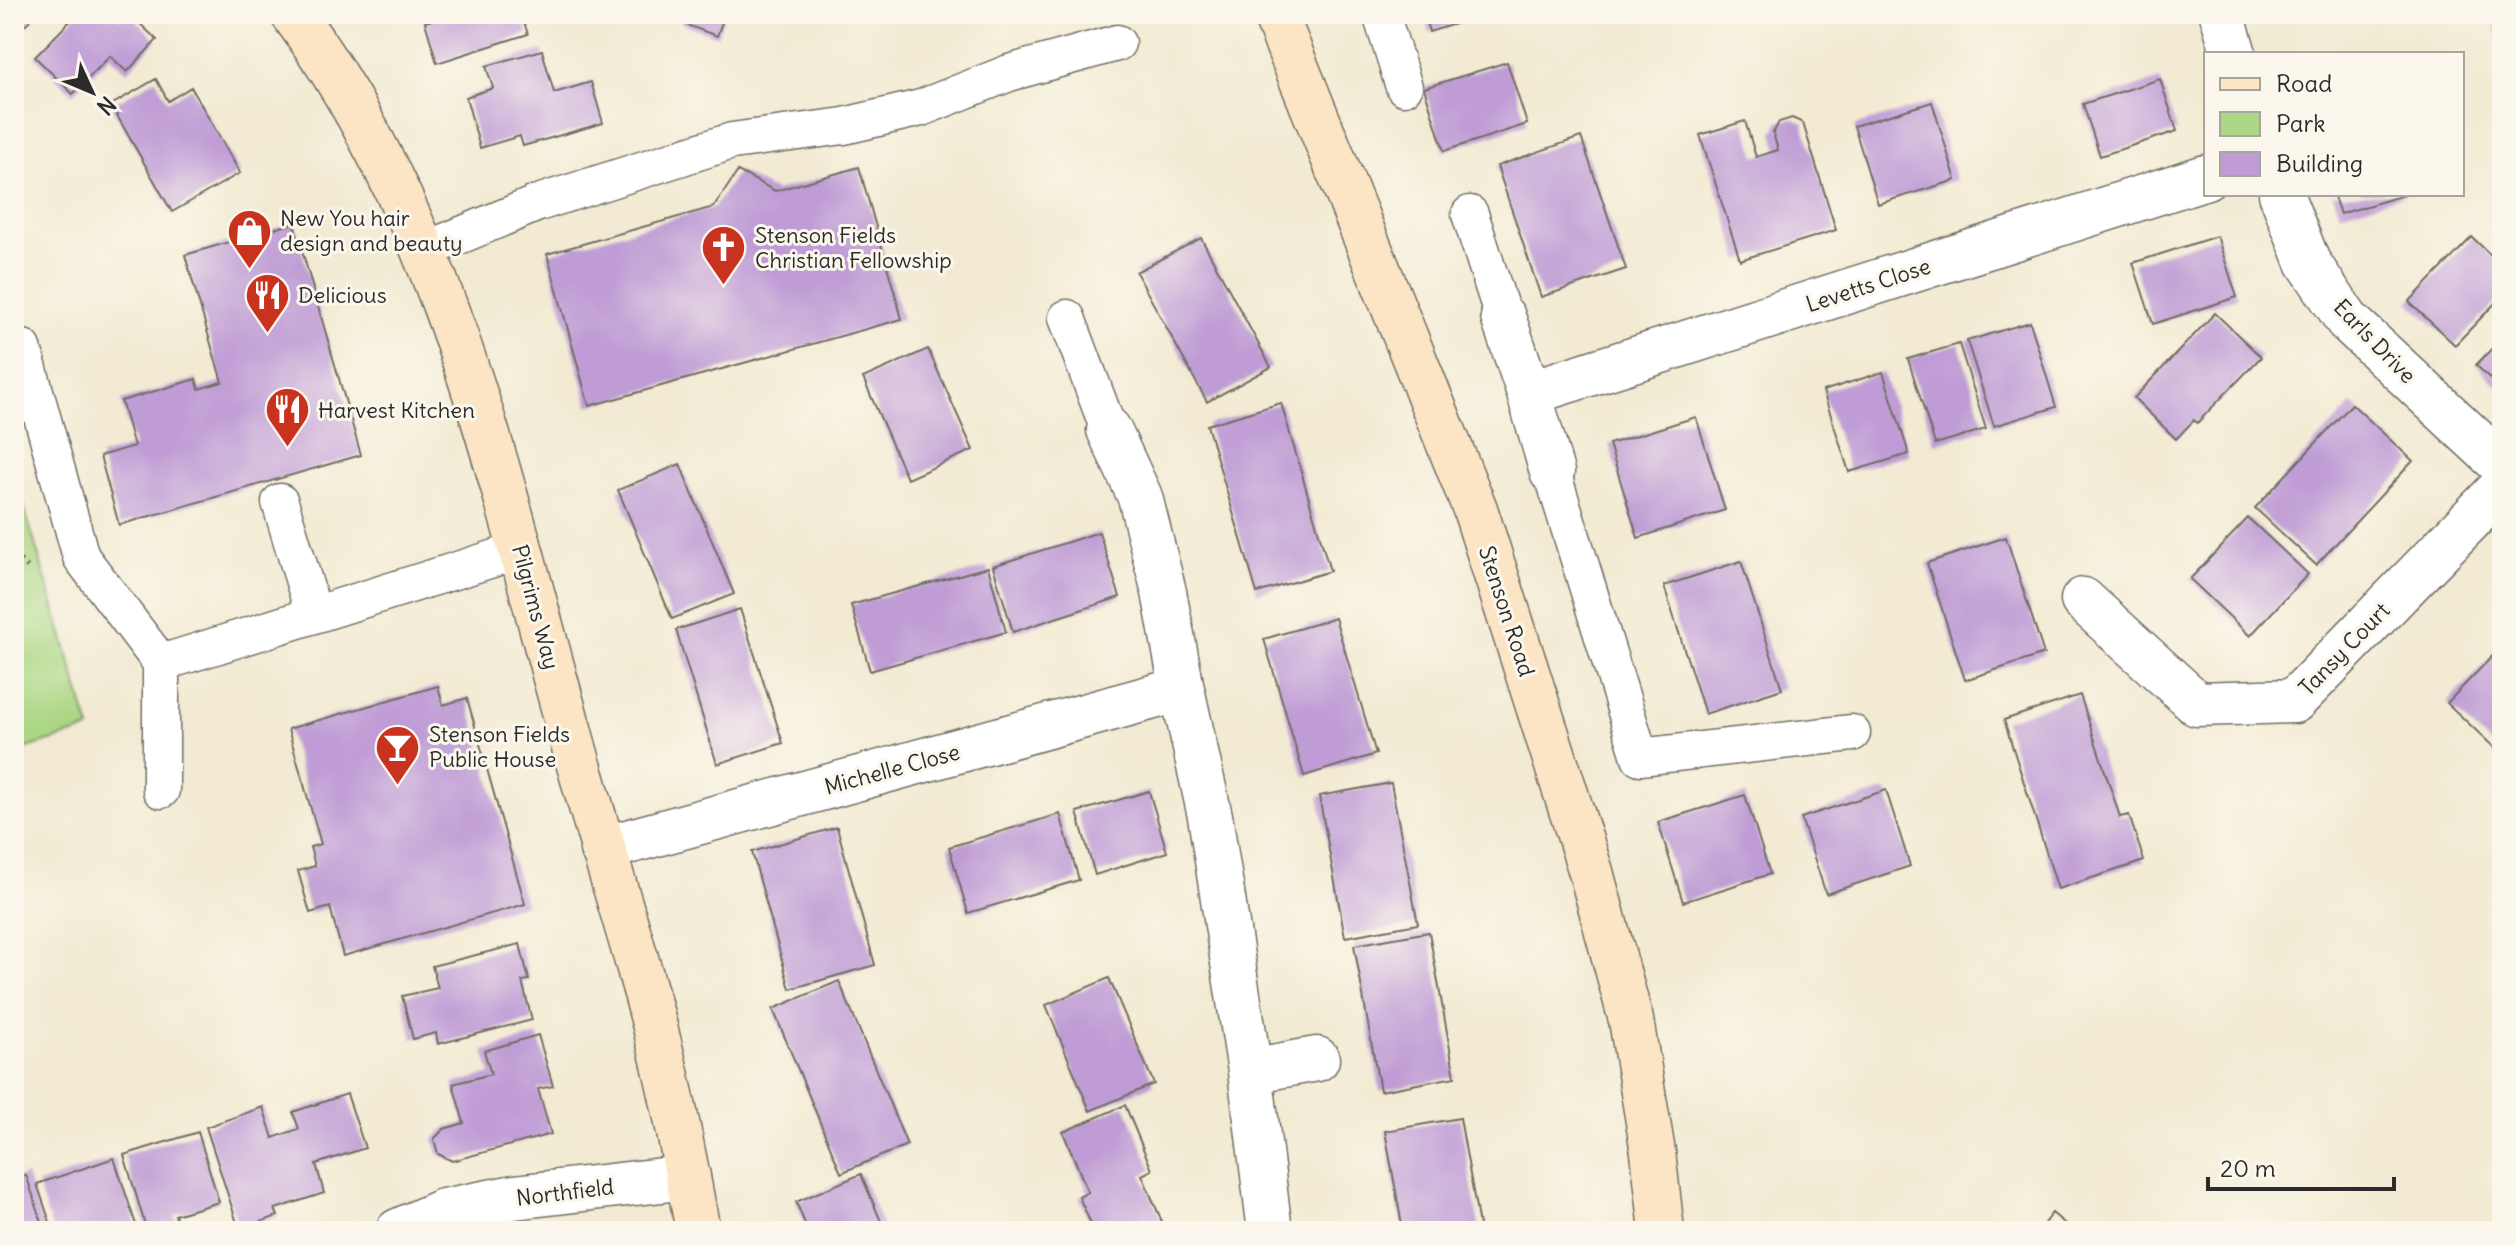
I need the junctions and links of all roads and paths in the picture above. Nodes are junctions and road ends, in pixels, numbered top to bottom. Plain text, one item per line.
1 (293, 14) edge
2 (1275, 14) edge
3 (1381, 14) edge
4 (2222, 14) edge
5 (1117, 43) dead end
6 (2233, 52) edge
7 (1404, 87) dead end
8 (2204, 178) edge
9 (2282, 196) edge
10 (1470, 214) dead end
11 (423, 251) junction
12 (1503, 317) joint
13 (1067, 318) dead end
14 (23, 348) dead end
15 (1529, 393) junction
16 (1109, 430) joint
17 (2502, 465) edge
18 (1552, 472) joint
19 (2502, 487) edge
20 (280, 502) dead end
21 (521, 550) junction
22 (2083, 600) dead end
23 (314, 615) junction
24 (161, 663) junction
25 (1182, 689) junction
26 (1852, 733) dead end
27 (161, 790) dead end
28 (602, 849) junction
29 (1317, 1059) dead end
30 (1250, 1071) junction
31 (688, 1177) junction
32 (398, 1231) edge
33 (698, 1231) edge
34 (1270, 1231) edge
35 (1662, 1231) edge

1 - 11 street, Pilgrims Way
2 - 35 street, Stenson Road
3 - 7 lane
4 - 6 street
5 - 11 lane
8 - 15 street, Levetts Close
9 - 17 street, Earls Drive
10 - 12 lane
11 - 21 street, Pilgrims Way
12 - 15 street
13 - 16 lane
14 - 24 lane
15 - 18 street
16 - 25 street
18 - 26 lane
19 - 22 street, Tansy Court
20 - 23 lane
21 - 23 lane
21 - 28 street, Pilgrims Way
23 - 24 lane
24 - 27 lane
25 - 28 street, Michelle Close
25 - 30 street
28 - 31 street, Pilgrims Way
29 - 30 street
30 - 34 street
31 - 32 street, Northfield
31 - 33 street, Pilgrims Way

